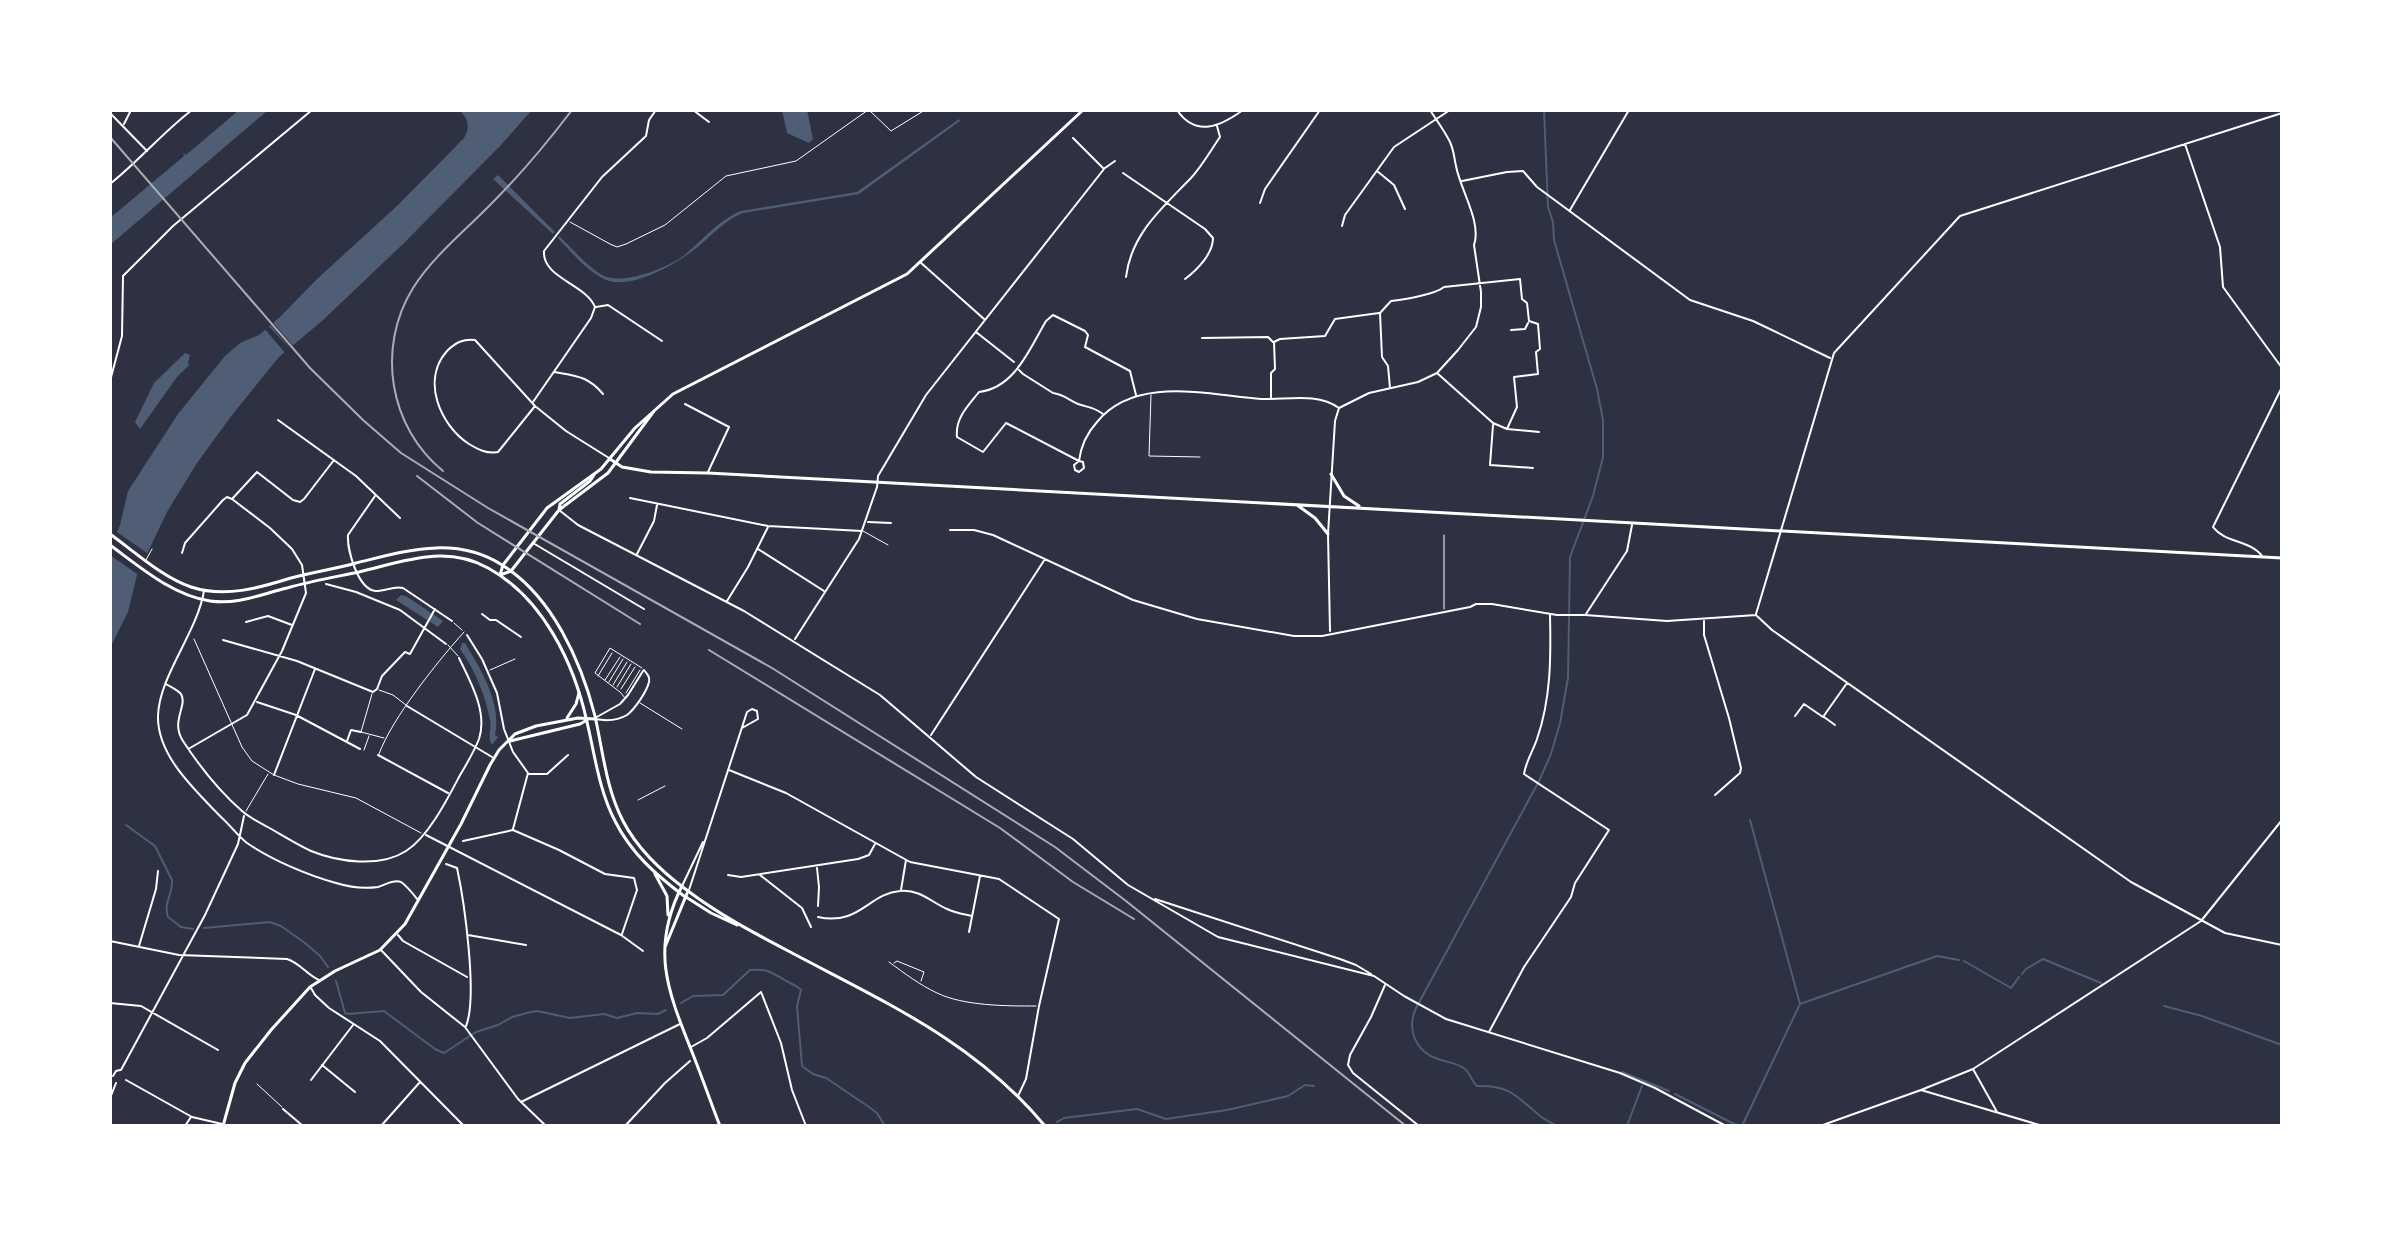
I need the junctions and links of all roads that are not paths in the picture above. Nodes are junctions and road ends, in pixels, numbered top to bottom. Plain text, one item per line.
1 (131, 110) edge
2 (192, 110) edge
3 (312, 110) edge
4 (656, 110) edge
5 (693, 110) edge
6 (868, 110) edge
7 (925, 110) edge
8 (1083, 110) edge
9 (1177, 110) edge
10 (1243, 110) edge
11 (1320, 110) edge
12 (1430, 110) edge
13 (1450, 110) edge
14 (1629, 110) edge
15 (110, 113) edge
16 (2282, 113) edge
17 (1437, 120) junction
18 (709, 122) dead end
19 (123, 125) junction
20 (1217, 126) junction
21 (1073, 138) dead end
22 (2185, 144) junction
23 (148, 152) junction
24 (1115, 161) dead end
25 (1104, 169) junction
26 (1376, 170) junction
27 (1123, 173) dead end
28 (1461, 182) junction
29 (110, 184) edge
30 (1166, 202) junction
31 (1260, 203) dead end
32 (1405, 209) dead end
33 (1570, 212) junction
34 (566, 222) junction
35 (1342, 226) dead end
36 (920, 262) junction
37 (1126, 277) dead end
38 (1185, 279) dead end
39 (1479, 282) junction
40 (595, 307) junction
41 (1380, 313) junction
42 (985, 320) junction
43 (1529, 321) junction
44 (1511, 330) dead end
45 (975, 332) junction
46 (1202, 338) dead end
47 (662, 341) dead end
48 (1274, 342) junction
49 (1831, 359) junction
50 (110, 361) edge
51 (1014, 362) dead end
52 (115, 363) junction
53 (2282, 368) edge
54 (1018, 369) junction
55 (552, 372) junction
56 (1437, 373) junction
57 (110, 381) edge
58 (2282, 387) edge
59 (1390, 388) junction
60 (1151, 392) junction
61 (603, 394) dead end
62 (1136, 395) junction
63 (666, 399) junction
64 (1271, 399) junction
65 (534, 404) junction
66 (685, 404) dead end
67 (1339, 408) junction
68 (1103, 414) junction
69 (278, 420) dead end
70 (1493, 423) junction
71 (1507, 429) junction
72 (1539, 432) dead end
73 (1200, 457) dead end
74 (610, 459) junction
75 (334, 460) junction
76 (617, 463) junction
77 (1533, 468) dead end
78 (596, 473) junction
79 (708, 473) junction
80 (1331, 474) junction
81 (877, 482) junction
82 (375, 496) junction
83 (630, 498) dead end
84 (232, 499) junction
85 (658, 504) junction
86 (1297, 505) junction
87 (1329, 507) junction
88 (1362, 508) junction
89 (559, 510) junction
90 (400, 518) dead end
91 (866, 521) junction
92 (891, 523) dead end
93 (1632, 523) junction
94 (768, 526) junction
95 (950, 530) dead end
96 (863, 531) junction
97 (1780, 531) junction
98 (110, 534) edge
99 (1328, 534) junction
100 (1444, 535) dead end
101 (533, 543) junction
102 (110, 545) edge
103 (888, 545) dead end
104 (152, 549) dead end
105 (757, 549) junction
106 (182, 553) dead end
107 (637, 554) junction
108 (2262, 557) junction
109 (1046, 558) junction
110 (2282, 559) edge
111 (354, 564) junction
112 (503, 565) junction
113 (511, 571) junction
114 (358, 572) junction
115 (303, 575) junction
116 (500, 575) junction
117 (138, 576) dead end
118 (304, 583) junction
119 (326, 584) dead end
120 (205, 590) junction
121 (825, 592) junction
122 (203, 599) junction
123 (727, 601) junction
124 (644, 609) dead end
125 (435, 610) junction
126 (1444, 611) junction
127 (482, 614) dead end
128 (1549, 614) junction
129 (1585, 615) junction
130 (1756, 615) junction
131 (1704, 619) junction
132 (452, 621) joint
133 (246, 622) dead end
134 (293, 625) junction
135 (426, 625) junction
136 (1330, 633) junction
137 (465, 634) junction
138 (521, 637) dead end
139 (194, 639) dead end
140 (223, 640) dead end
141 (794, 641) junction
142 (446, 644) joint
143 (450, 648) junction
144 (279, 655) junction
145 (623, 656) junction
146 (459, 658) joint
147 (515, 659) dead end
148 (628, 660) junction
149 (632, 662) junction
150 (636, 665) junction
151 (316, 668) junction
152 (643, 669) junction
153 (488, 671) junction
154 (605, 682) junction
155 (1847, 682) junction
156 (166, 684) junction
157 (608, 684) junction
158 (612, 686) junction
159 (616, 689) junction
160 (375, 691) junction
161 (620, 692) junction
162 (579, 693) junction
163 (625, 697) junction
164 (256, 701) junction
165 (634, 701) junction
166 (407, 706) junction
167 (296, 715) junction
168 (1795, 716) dead end
169 (1823, 717) junction
170 (595, 719) junction
171 (565, 720) junction
172 (587, 720) junction
173 (232, 724) junction
174 (1835, 725) dead end
175 (742, 728) junction
176 (682, 729) dead end
177 (361, 732) junction
178 (370, 734) junction
179 (929, 737) junction
180 (385, 739) junction
181 (508, 741) junction
182 (346, 742) junction
183 (475, 747) junction
184 (189, 749) junction
185 (362, 750) joint
186 (378, 755) joint
187 (568, 755) dead end
188 (494, 758) junction
189 (729, 770) junction
190 (269, 772) junction
191 (528, 774) junction
192 (274, 775) junction
193 (665, 786) dead end
194 (450, 794) junction
195 (1715, 795) dead end
196 (638, 800) dead end
197 (245, 814) junction
198 (2282, 820) edge
199 (513, 830) junction
200 (424, 834) junction
201 (239, 835) junction
202 (705, 837) junction
203 (463, 841) dead end
204 (876, 843) junction
205 (448, 846) junction
206 (906, 860) junction
207 (446, 864) dead end
208 (817, 866) junction
209 (650, 868) junction
210 (158, 871) dead end
211 (759, 874) junction
212 (728, 875) dead end
213 (980, 875) junction
214 (682, 886) junction
215 (679, 891) junction
216 (688, 891) junction
217 (901, 891) junction
218 (686, 897) junction
219 (1150, 897) junction
220 (419, 900) junction
221 (818, 906) dead end
222 (972, 916) junction
223 (818, 917) dead end
224 (668, 920) junction
225 (2201, 921) junction
226 (744, 927) junction
227 (811, 927) dead end
228 (969, 932) dead end
229 (397, 934) junction
230 (467, 935) junction
231 (621, 935) junction
232 (110, 941) edge
233 (526, 945) dead end
234 (2282, 945) edge
235 (139, 947) junction
236 (665, 947) junction
237 (380, 950) junction
238 (643, 951) dead end
239 (185, 956) junction
240 (1340, 959) junction
241 (889, 962) dead end
242 (892, 965) junction
243 (1339, 968) junction
244 (1374, 976) junction
245 (470, 979) junction
246 (320, 980) junction
247 (921, 983) junction
248 (1386, 984) junction
249 (310, 987) junction
250 (110, 1003) edge
251 (1039, 1006) junction
252 (153, 1012) junction
253 (681, 1023) junction
254 (354, 1024) junction
255 (465, 1027) junction
256 (1489, 1034) junction
257 (690, 1047) junction
258 (218, 1050) dead end
259 (690, 1061) dead end
260 (322, 1065) junction
261 (1973, 1069) junction
262 (121, 1070) junction
263 (112, 1076) edge
264 (311, 1080) dead end
265 (121, 1082) junction
266 (420, 1082) junction
267 (257, 1084) dead end
268 (1921, 1090) junction
269 (355, 1092) dead end
270 (1018, 1096) junction
271 (110, 1098) edge
272 (521, 1102) junction
273 (283, 1109) joint
274 (1998, 1113) junction
275 (192, 1117) junction
276 (223, 1125) edge
277 (185, 1126) edge
278 (303, 1126) edge
279 (381, 1126) edge
280 (464, 1126) edge
281 (546, 1126) edge
282 (625, 1126) edge
283 (720, 1126) edge
284 (806, 1126) edge
285 (1045, 1126) edge
286 (1419, 1126) edge
287 (1726, 1126) edge
288 (1820, 1126) edge
289 (2043, 1126) edge

1 - 19 street
2 - 23 street
3 - 52 street
4 - 34 street
5 - 18 street
6 - 7 street
6 - 34 street
8 - 36 main road
9 - 20 street
10 - 20 street
11 - 31 street
12 - 17 street
13 - 17 street
14 - 33 street
15 - 19 street
16 - 22 street
17 - 26 street
17 - 28 street
19 - 23 street
20 - 30 street
21 - 25 street
22 - 49 street
22 - 53 street
23 - 29 street
24 - 25 street
25 - 42 street
26 - 32 street
26 - 35 street
27 - 30 street
28 - 33 street
28 - 39 street
30 - 37 street
30 - 38 street
33 - 49 street
34 - 40 street
36 - 42 street
36 - 63 main road
39 - 41 street
39 - 43 street
39 - 56 street
40 - 47 street
40 - 55 street
41 - 48 street
41 - 59 street
42 - 45 street
43 - 44 street
43 - 71 street
45 - 51 street
45 - 81 street
46 - 48 street
48 - 64 street
49 - 97 street
50 - 52 street
52 - 57 street
54 - 62 street
54 - 68 street
54 - 68 street
55 - 61 street
55 - 65 street
56 - 59 street
56 - 70 street
58 - 108 street
59 - 67 street
60 - 62 street
60 - 64 street
60 - 73 street
62 - 68 street
63 - 74 main road
63 - 76 main road
64 - 67 street
65 - 65 street
65 - 74 street
66 - 79 street
67 - 80 street
69 - 75 street
70 - 71 street
70 - 77 street
71 - 72 street
74 - 76 main road
74 - 78 main road
75 - 82 street
75 - 84 street
76 - 79 main road
76 - 89 main road
78 - 89 main road
78 - 112 main road
79 - 81 main road
80 - 87 street
80 - 88 main road
81 - 86 main road
81 - 91 street
82 - 90 street
82 - 111 street
83 - 85 street
84 - 106 street
84 - 115 street
85 - 94 street
85 - 107 street
86 - 87 main road
86 - 99 main road
87 - 88 main road
87 - 99 street
88 - 93 main road
89 - 101 main road
89 - 107 street
91 - 92 street
91 - 96 street
93 - 97 main road
93 - 129 street
94 - 96 street
94 - 105 street
95 - 109 street
96 - 103 street
96 - 121 street
97 - 108 main road
97 - 130 street
98 - 120 main road
99 - 136 street
100 - 126 street
101 - 113 main road
101 - 124 street
102 - 122 main road
104 - 117 street
105 - 121 street
105 - 123 street
107 - 123 street
108 - 110 main road
109 - 136 street
109 - 179 street
111 - 112 main road
111 - 114 street
111 - 115 main road
112 - 113 main road
112 - 116 main road
113 - 116 main road
113 - 170 main road
114 - 116 main road
114 - 118 main road
114 - 125 street
115 - 118 street
115 - 120 main road
116 - 162 main road
118 - 122 main road
118 - 134 street
119 - 135 street
120 - 122 street
121 - 141 street
122 - 156 street
123 - 141 street
125 - 132 street
125 - 135 street
126 - 128 street
126 - 136 street
127 - 138 street
128 - 129 street
128 - 256 street
129 - 131 street
130 - 131 street
130 - 155 street
131 - 195 street
132 - 137 street
133 - 134 street
134 - 144 street
135 - 142 street
135 - 160 street
137 - 143 street
137 - 153 street
139 - 173 street
140 - 144 street
141 - 179 street
142 - 143 street
143 - 146 street
143 - 166 street
144 - 151 street
144 - 164 street
145 - 148 street
145 - 154 street
145 - 154 street
145 - 157 street
146 - 183 street
147 - 153 street
148 - 149 street
148 - 158 street
149 - 150 street
149 - 159 street
150 - 152 street
150 - 161 street
151 - 160 street
151 - 167 street
152 - 163 street
152 - 165 street
153 - 181 street
154 - 157 street
155 - 169 street
155 - 225 street
156 - 184 street
156 - 201 street
157 - 158 street
158 - 159 street
159 - 161 street
160 - 166 street
160 - 177 street
161 - 163 street
162 - 171 main road
162 - 172 main road
163 - 165 street
163 - 170 street
164 - 167 street
164 - 173 street
165 - 170 street
165 - 176 street
166 - 180 street
166 - 183 street
167 - 182 street
167 - 192 street
168 - 169 street
169 - 174 street
170 - 172 main road
170 - 214 main road
171 - 172 main road
171 - 181 main road
172 - 181 main road
172 - 209 main road
173 - 184 street
173 - 190 street
175 - 175 street
175 - 189 street
177 - 178 street
177 - 182 street
178 - 180 street
178 - 185 street
179 - 219 street
180 - 186 street
181 - 188 main road
181 - 191 street
182 - 185 street
183 - 188 street
183 - 194 street
184 - 197 street
186 - 194 street
187 - 191 street
188 - 205 main road
189 - 202 street
189 - 204 street
190 - 192 street
190 - 197 street
191 - 199 street
192 - 200 street
193 - 196 street
194 - 200 street
197 - 200 street
197 - 201 street
198 - 225 street
199 - 203 street
199 - 231 street
200 - 205 street
201 - 220 street
201 - 239 street
202 - 214 street
202 - 216 street
204 - 206 street
204 - 208 street
205 - 220 main road
205 - 231 street
206 - 213 street
206 - 217 street
207 - 230 street
208 - 211 street
208 - 221 street
209 - 215 main road
209 - 224 main road
210 - 235 street
211 - 212 street
211 - 227 street
213 - 222 street
213 - 251 street
214 - 215 main road
214 - 216 main road
215 - 218 main road
215 - 224 main road
216 - 218 main road
216 - 226 main road
217 - 222 street
217 - 223 street
218 - 226 main road
218 - 236 main road
219 - 240 street
219 - 243 street
220 - 229 main road
222 - 228 street
224 - 236 main road
225 - 234 street
225 - 261 street
226 - 270 main road
229 - 237 main road
229 - 245 street
230 - 233 street
230 - 245 street
231 - 238 street
232 - 235 street
235 - 239 street
236 - 253 main road
237 - 246 main road
237 - 255 street
239 - 246 street
239 - 252 street
240 - 243 street
240 - 244 street
241 - 242 street
242 - 247 street
242 - 247 street
243 - 244 street
244 - 248 street
245 - 255 street
246 - 249 main road
247 - 251 street
248 - 256 street
248 - 286 street
249 - 254 street
249 - 276 main road
250 - 252 street
251 - 270 street
252 - 258 street
252 - 262 street
253 - 257 main road
253 - 272 street
254 - 260 street
254 - 266 street
255 - 272 street
256 - 287 street
257 - 283 main road
257 - 284 street
259 - 282 street
260 - 264 street
260 - 269 street
261 - 268 street
261 - 274 street
262 - 263 street
262 - 265 street
263 - 265 street
265 - 271 street
265 - 275 street
266 - 279 street
266 - 280 street
267 - 273 street
268 - 274 street
268 - 288 street
270 - 285 main road
272 - 281 street
273 - 278 street
274 - 289 street
275 - 276 street
275 - 277 street

